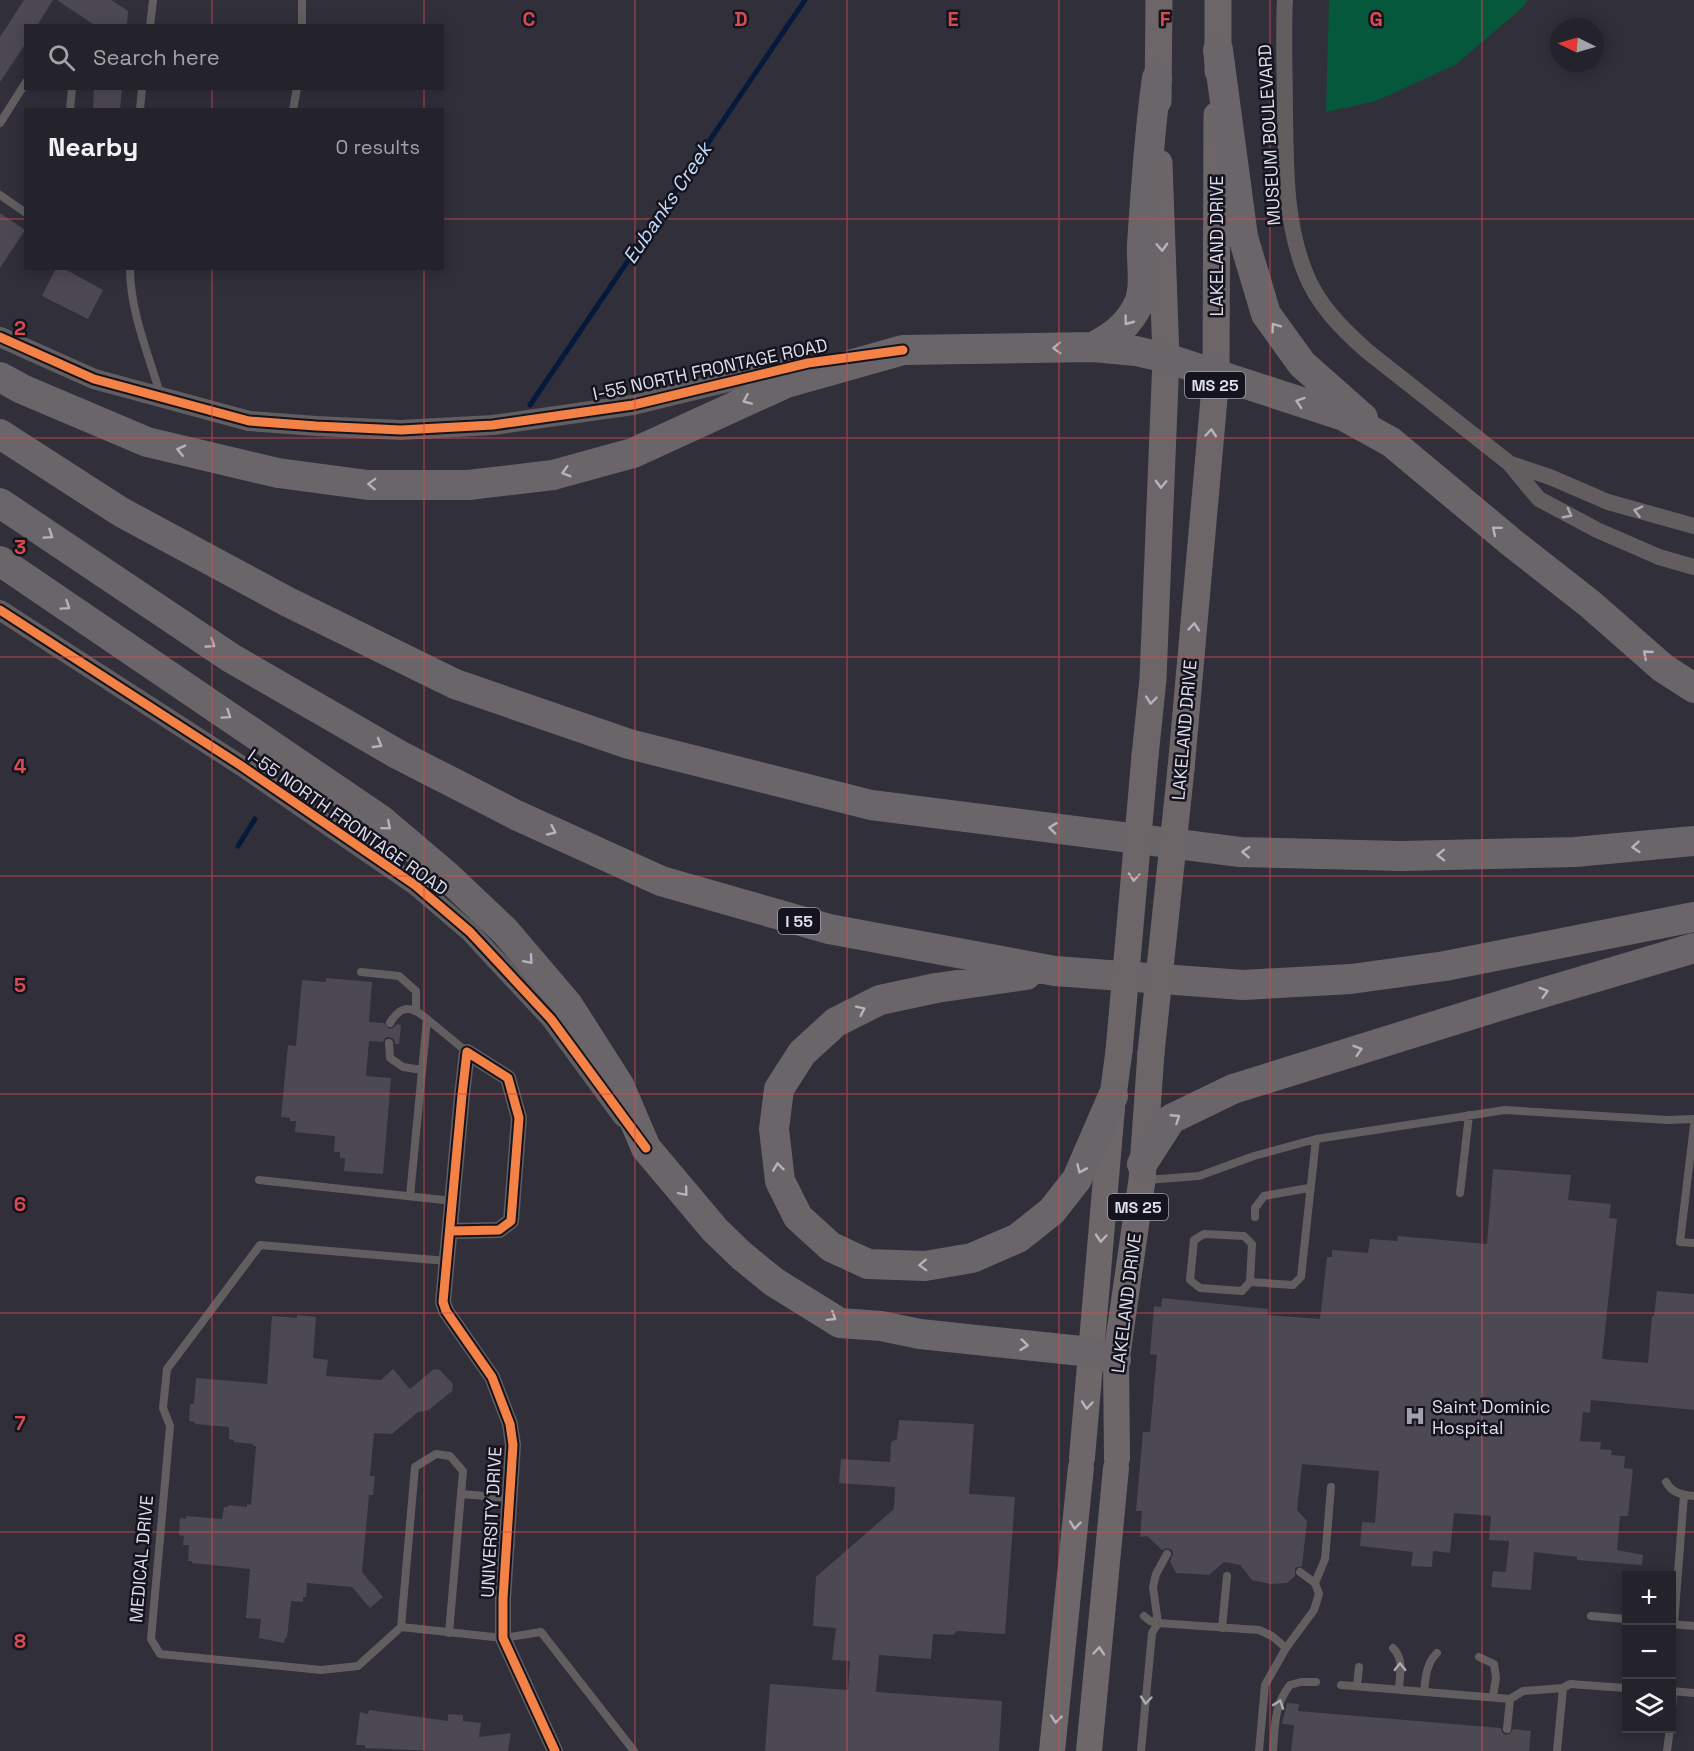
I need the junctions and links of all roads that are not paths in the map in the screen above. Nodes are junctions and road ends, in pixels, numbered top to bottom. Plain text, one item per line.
1 (153, 0) edge
2 (302, 0) edge
3 (1160, 0) edge
4 (1218, 0) edge
5 (1285, 0) edge
6 (150, 24) edge
7 (302, 24) edge
8 (1218, 50) junction
9 (1157, 78) junction
10 (24, 85) edge
11 (72, 90) edge
12 (142, 90) edge
13 (297, 90) edge
14 (70, 108) edge
15 (140, 108) edge
16 (293, 108) edge
17 (0, 123) edge
18 (0, 195) edge
19 (24, 212) edge
20 (130, 270) edge
21 (0, 337) edge
22 (1093, 347) junction
23 (903, 350) junction
24 (1166, 358) junction
25 (1216, 376) junction
26 (0, 377) edge
27 (161, 397) junction
28 (0, 434) edge
29 (1390, 442) junction
30 (1509, 464) junction
31 (0, 503) edge
32 (1694, 526) edge
33 (0, 561) edge
34 (1694, 567) edge
35 (0, 610) edge
36 (1694, 688) edge
37 (1692, 842) edge
38 (1694, 917) edge
39 (1694, 948) edge
40 (1055, 971) junction
41 (361, 972) dead end
42 (416, 1010) junction
43 (427, 1019) junction
44 (390, 1023) dead end
45 (389, 1043) dead end
46 (467, 1052) junction
47 (422, 1070) junction
48 (1113, 1096) junction
49 (1469, 1115) junction
50 (1694, 1119) edge
51 (1694, 1125) edge
52 (1316, 1139) junction
53 (646, 1148) junction
54 (1691, 1166) edge
55 (1142, 1172) junction
56 (259, 1180) dead end
57 (1310, 1188) junction
58 (1460, 1193) dead end
59 (410, 1196) junction
60 (454, 1201) junction
61 (1255, 1217) dead end
62 (451, 1231) junction
63 (1694, 1243) edge
64 (448, 1262) junction
65 (1250, 1282) junction
66 (1104, 1356) junction
67 (1666, 1482) dead end
68 (1331, 1487) dead end
69 (461, 1494) junction
70 (1684, 1496) junction
71 (1694, 1496) edge
72 (510, 1498) junction
73 (1167, 1554) dead end
74 (1300, 1572) dead end
75 (1227, 1576) dead end
76 (1315, 1583) junction
77 (1676, 1589) edge
78 (1144, 1616) dead end
79 (1592, 1616) dead end
80 (1622, 1619) edge
81 (1158, 1623) junction
82 (1676, 1624) edge
83 (1694, 1626) edge
84 (401, 1627) junction
85 (1222, 1628) junction
86 (449, 1633) junction
87 (503, 1638) junction
88 (1286, 1648) junction
89 (1393, 1648) dead end
90 (1437, 1653) dead end
91 (1479, 1657) dead end
92 (1359, 1667) dead end
93 (1316, 1682) dead end
94 (1341, 1685) dead end
95 (1357, 1685) junction
96 (1399, 1688) junction
97 (1563, 1688) junction
98 (1622, 1688) edge
99 (1424, 1691) junction
100 (1676, 1691) edge
101 (1694, 1693) edge
102 (1493, 1696) junction
103 (1510, 1699) junction
104 (1507, 1729) dead end
105 (1669, 1733) edge
106 (555, 1751) edge
107 (634, 1751) edge
108 (1052, 1751) edge
109 (1089, 1751) edge
110 (1141, 1751) edge
111 (1259, 1751) edge
112 (1273, 1751) edge
113 (1557, 1751) edge
114 (1667, 1751) edge

1 - 6 lane
2 - 7 lane
3 - 9 highway, LAKELAND DRIVE / MS 25
4 - 8 highway, LAKELAND DRIVE / MS 25
5 - 30 street, MUSEUM BOULEVARD
8 - 25 highway, LAKELAND DRIVE / MS 25
29 -> 8 highway
9 -> 22 highway
9 -> 24 highway, LAKELAND DRIVE / MS 25
10 - 17 lane
11 - 14 lane
12 - 15 lane
13 - 16 lane
18 - 19 lane
20 - 27 lane
21 - 27 street, I-55 NORTH FRONTAGE ROAD
22 -> 23 highway
22 - 24 highway
23 -> 26 highway
23 - 27 street, I-55 NORTH FRONTAGE ROAD
24 - 25 highway
24 -> 48 highway, LAKELAND DRIVE / MS 25, bridge
29 -> 25 highway
55 -> 25 highway, LAKELAND DRIVE / MS 25, bridge
37 -> 28 highway
36 -> 29 highway
32 -> 30 street, MUSEUM BOULEVARD
30 -> 34 street, MUSEUM BOULEVARD
31 -> 40 highway, I 55
33 -> 53 highway
35 - 53 street, I-55 NORTH FRONTAGE ROAD
38 - 40 highway, I 55
55 -> 39 highway
48 -> 40 highway
41 - 42 lane
42 - 43 lane
42 - 44 lane
43 - 46 lane
43 - 47 lane
45 - 47 lane
46 - 60 street, UNIVERSITY DRIVE
46 - 62 street
47 - 59 lane
48 -> 66 main road, LAKELAND DRIVE
49 - 50 lane
49 - 52 lane
49 - 58 lane
51 - 54 lane
52 - 55 lane
52 - 57 lane
53 -> 66 highway
54 - 63 lane
55 - 66 highway, LAKELAND DRIVE / MS 25
56 - 59 lane
57 - 61 lane
57 - 65 lane
59 - 60 lane
60 - 62 street, UNIVERSITY DRIVE
62 - 64 street, UNIVERSITY DRIVE
64 - 72 street, UNIVERSITY DRIVE
64 - 84 lane, MEDICAL DRIVE
65 - 65 lane
66 -> 108 main road, LAKELAND DRIVE
109 -> 66 main road, LAKELAND DRIVE
67 - 70 lane
68 - 76 lane
69 - 72 lane
69 - 84 lane
69 - 86 lane
70 - 71 lane
70 - 77 lane
72 - 87 street, UNIVERSITY DRIVE
73 - 81 lane
74 - 76 lane
75 - 85 lane
76 - 88 lane
78 - 81 lane
79 - 80 lane
81 - 85 lane
81 -> 110 lane
82 - 83 lane
84 - 86 lane
85 - 88 lane
86 - 87 lane
87 - 106 street, UNIVERSITY DRIVE
87 - 107 lane
88 - 111 lane
96 -> 89 lane
90 - 99 lane
91 - 102 lane
92 - 95 lane
112 -> 93 lane
94 - 95 lane
95 - 96 lane
96 - 99 lane
97 - 98 lane
97 - 103 lane
97 - 113 lane
99 - 102 lane
100 - 101 lane
102 - 103 lane
103 - 104 lane
105 - 114 lane

